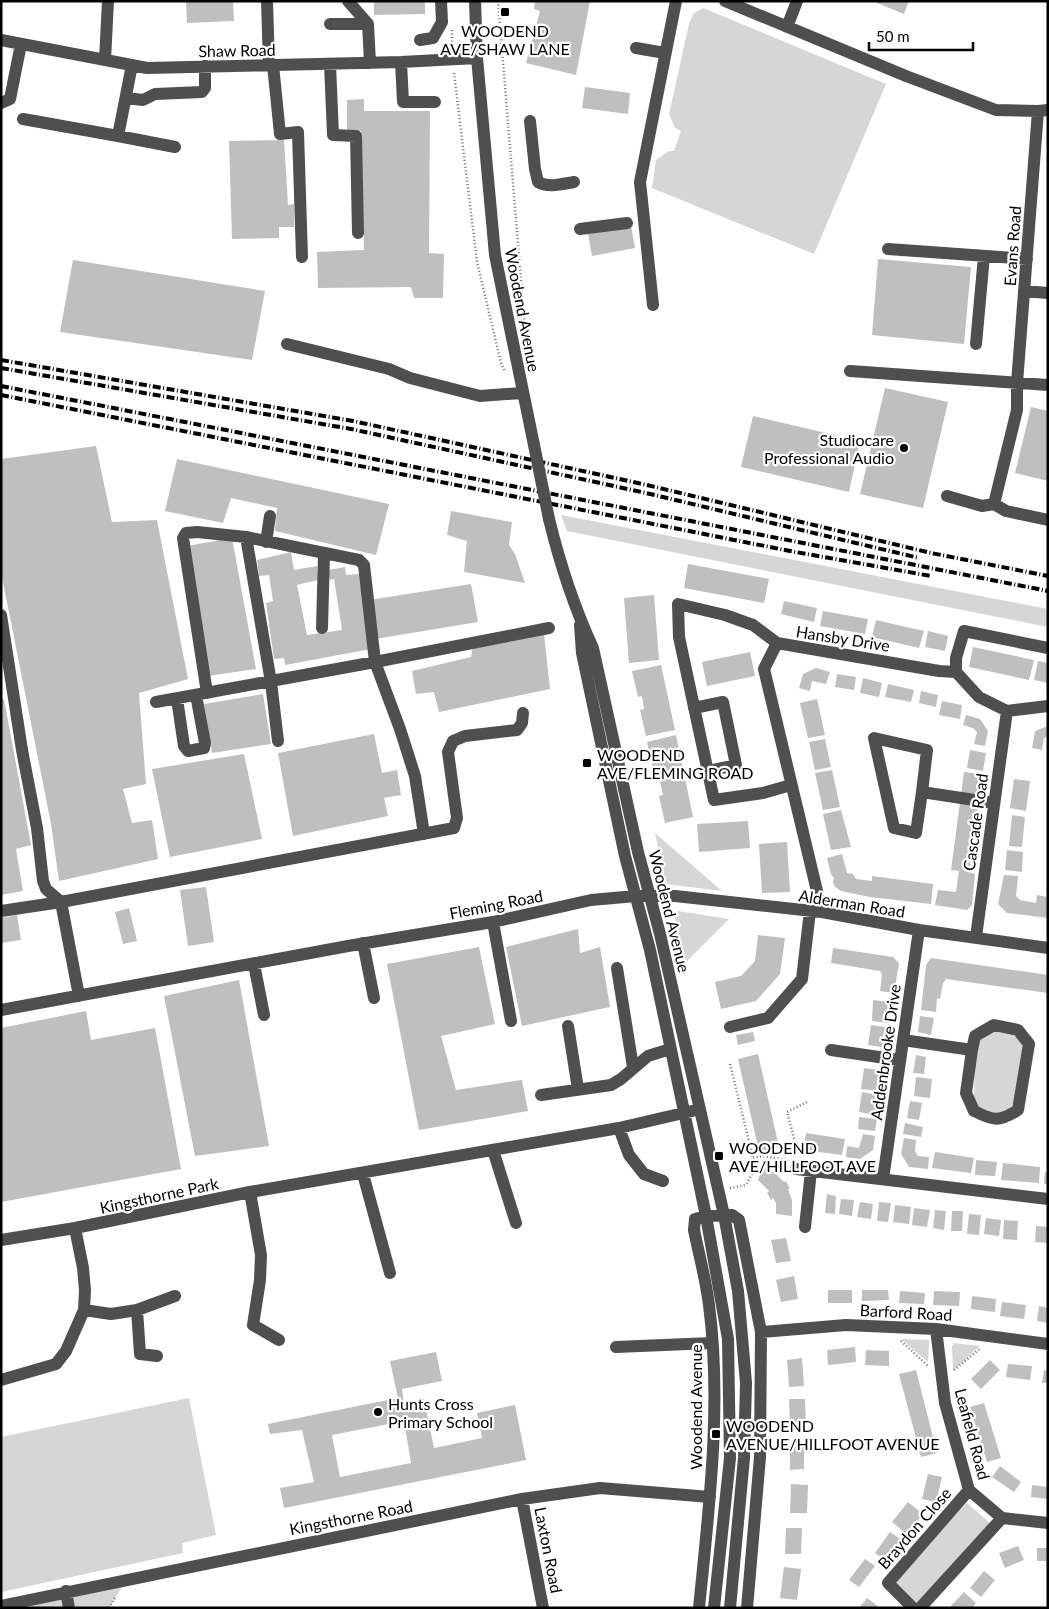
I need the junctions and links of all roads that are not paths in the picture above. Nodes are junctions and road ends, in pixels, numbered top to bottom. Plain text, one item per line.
1 (108, 1) edge
2 (267, 1) edge
3 (348, 1) edge
4 (441, 1) edge
5 (475, 1) edge
6 (676, 1) edge
7 (725, 1) edge
8 (797, 1) edge
9 (330, 24) dead end
10 (368, 24) junction
11 (787, 27) junction
12 (1, 40) edge
13 (420, 40) dead end
14 (21, 44) junction
15 (636, 48) dead end
16 (665, 53) junction
17 (476, 58) junction
18 (104, 60) junction
19 (401, 62) junction
20 (370, 63) junction
21 (330, 64) junction
22 (132, 65) junction
23 (271, 65) junction
24 (205, 66) junction
25 (126, 98) junction
26 (435, 102) dead end
27 (1, 104) edge
28 (1043, 110) edge
29 (22, 119) dead end
30 (530, 121) dead end
31 (118, 136) junction
32 (175, 147) dead end
33 (574, 182) dead end
34 (627, 223) dead end
35 (580, 229) dead end
36 (358, 233) dead end
37 (888, 250) dead end
38 (302, 256) dead end
39 (984, 256) junction
40 (1027, 259) junction
41 (1024, 292) junction
42 (1048, 293) edge
43 (653, 305) dead end
44 (287, 344) dead end
45 (976, 344) dead end
46 (850, 371) dead end
47 (1017, 383) junction
48 (1048, 385) edge
49 (522, 393) junction
50 (947, 496) dead end
51 (994, 504) junction
52 (270, 516) dead end
53 (1048, 520) edge
54 (246, 537) junction
55 (266, 542) junction
56 (324, 554) junction
57 (1, 615) edge
58 (579, 618) junction
59 (322, 628) dead end
60 (549, 628) dead end
61 (777, 644) junction
62 (1048, 648) edge
63 (375, 662) junction
64 (956, 672) junction
65 (271, 682) junction
66 (7, 686) edge
67 (201, 694) junction
68 (177, 699) junction
69 (156, 702) dead end
70 (1048, 706) edge
71 (694, 708) junction
72 (1007, 711) junction
73 (523, 713) dead end
74 (278, 741) dead end
75 (708, 771) junction
76 (791, 785) junction
77 (922, 792) junction
78 (994, 803) junction
79 (424, 834) junction
80 (650, 895) junction
81 (636, 896) junction
82 (60, 902) junction
83 (1, 911) edge
84 (816, 912) junction
85 (493, 922) junction
86 (919, 930) junction
87 (976, 937) junction
88 (364, 943) junction
89 (1048, 948) edge
90 (254, 964) junction
91 (616, 968) dead end
92 (79, 996) junction
93 (374, 998) dead end
94 (1, 1010) edge
95 (264, 1015) dead end
96 (511, 1021) dead end
97 (568, 1026) dead end
98 (730, 1027) dead end
99 (903, 1040) junction
100 (670, 1049) junction
101 (831, 1050) dead end
102 (972, 1050) junction
103 (899, 1060) junction
104 (633, 1067) junction
105 (578, 1089) junction
106 (541, 1095) dead end
107 (699, 1110) junction
108 (683, 1112) junction
109 (619, 1128) junction
110 (493, 1150) junction
111 (794, 1165) road end
112 (811, 1170) junction
113 (363, 1174) junction
114 (883, 1178) junction
115 (663, 1182) dead end
116 (250, 1192) junction
117 (1048, 1199) edge
118 (724, 1215) junction
119 (706, 1216) junction
120 (516, 1223) dead end
121 (805, 1227) dead end
122 (75, 1228) junction
123 (1, 1240) edge
124 (390, 1273) dead end
125 (175, 1296) dead end
126 (84, 1310) junction
127 (137, 1310) junction
128 (936, 1329) junction
129 (761, 1332) junction
130 (279, 1340) dead end
131 (712, 1343) junction
132 (1048, 1344) edge
133 (616, 1347) dead end
134 (157, 1356) dead end
135 (1, 1380) edge
136 (969, 1490) junction
137 (710, 1498) junction
138 (522, 1499) junction
139 (1002, 1518) junction
140 (1048, 1523) edge
141 (66, 1591) junction
142 (1, 1606) edge
143 (69, 1608) edge
144 (543, 1608) edge
145 (699, 1608) edge
146 (714, 1608) edge
147 (730, 1608) edge
148 (747, 1608) edge
149 (913, 1608) edge
150 (920, 1608) edge

1 - 18 street
2 - 23 street
3 - 10 street
4 - 13 street
5 - 17 street, Woodend Avenue
6 - 16 street
7 - 11 street, Evans Road
8 - 11 street
9 - 10 street
10 - 20 street
11 - 28 street, Evans Road
12 - 14 street, Shaw Road
14 - 18 street, Shaw Road
14 - 27 street
15 - 16 street
16 - 43 street
17 - 19 street, Shaw Road
17 - 49 street, Woodend Avenue
18 - 22 street, Shaw Road
19 - 20 street, Shaw Road
19 - 26 street
20 - 21 street, Shaw Road
21 - 23 street, Shaw Road
21 - 36 street
22 - 24 street, Shaw Road
22 - 25 street
23 - 24 street, Shaw Road
23 - 38 street
24 - 25 street
25 - 31 street
28 - 40 street, Evans Road
29 - 31 street
30 - 33 street
31 - 32 street
34 - 35 street
37 - 39 street
39 - 40 street
39 - 45 street
40 - 41 street, Evans Road
41 - 42 street
41 - 47 street, Evans Road
44 - 49 street
46 - 47 street
47 - 48 street
47 - 51 street, Evans Road
49 - 58 street, Woodend Avenue, bridge
50 - 51 street
51 - 53 street
52 - 55 street
54 - 55 street
54 - 65 street
54 - 67 street
55 - 56 street
56 - 59 street
56 - 63 street
57 - 66 street
58 - 80 street, Woodend Avenue
58 - 81 street, Woodend Avenue
60 - 63 street
61 - 64 street, Hansby Drive
61 - 71 street
61 - 76 street, Hansby Drive
62 - 64 street
63 - 65 street
63 - 79 street
64 - 72 street
65 - 67 street
65 - 74 street
66 - 82 street
67 - 68 street
67 - 68 street
68 - 69 street
70 - 72 street
71 - 75 street
71 - 75 street
72 - 78 street, Cascade Road
73 - 79 street
75 - 76 street
76 - 84 street, Hansby Drive
77 - 77 street
77 - 78 street
78 - 87 street, Cascade Road
79 - 82 street
80 - 81 street, Fleming Road
80 - 84 street, Alderman Road
80 - 107 street, Woodend Avenue
81 - 85 street, Fleming Road
81 - 100 street, Woodend Avenue
82 - 83 street
82 - 92 street
84 - 86 street, Alderman Road
84 - 98 street
85 - 88 street, Fleming Road
85 - 96 street
86 - 87 street, Alderman Road
86 - 99 street, Addenbrooke Drive
87 - 89 street, Alderman Road
88 - 90 street, Fleming Road
88 - 93 street
90 - 92 street, Fleming Road
90 - 95 street
91 - 104 street
92 - 94 street, Fleming Road
97 - 105 street
99 - 102 street
99 - 103 street, Addenbrooke Drive
100 - 104 street
100 - 108 street, Woodend Avenue
101 - 103 street
102 - 102 street
103 - 114 street, Addenbrooke Drive
104 - 105 street
105 - 106 street
107 - 108 street, Kingsthorne Park
107 - 118 street, Woodend Avenue
108 - 109 street, Kingsthorne Park
108 - 119 street, Woodend Avenue
109 - 110 street, Kingsthorne Park
109 - 115 street
110 - 113 street, Kingsthorne Park
110 - 120 street
111 - 112 street
112 - 114 street
112 - 121 street
113 - 116 street, Kingsthorne Park
113 - 124 street
114 - 117 street
116 - 122 street, Kingsthorne Park
116 - 130 street
118 - 119 street
118 - 129 street
118 - 147 street, Woodend Avenue
119 - 131 street, Woodend Avenue
119 - 146 street, Woodend Avenue
122 - 123 street, Kingsthorne Park
122 - 126 street
125 - 127 street
126 - 127 street
126 - 135 street
127 - 134 street
128 - 129 street, Barford Road
128 - 132 street, Barford Road
128 - 136 street, Leafield Road
129 - 148 street
131 - 133 street
131 - 137 street, Woodend Avenue
136 - 139 street, Leafield Road
136 - 149 street, Braydon Close
137 - 138 street, Kingsthorne Road
137 - 145 street, Woodend Avenue
138 - 141 street, Kingsthorne Road
138 - 144 street, Laxton Road
139 - 140 street
139 - 150 street
141 - 142 street, Kingsthorne Road
141 - 143 street

